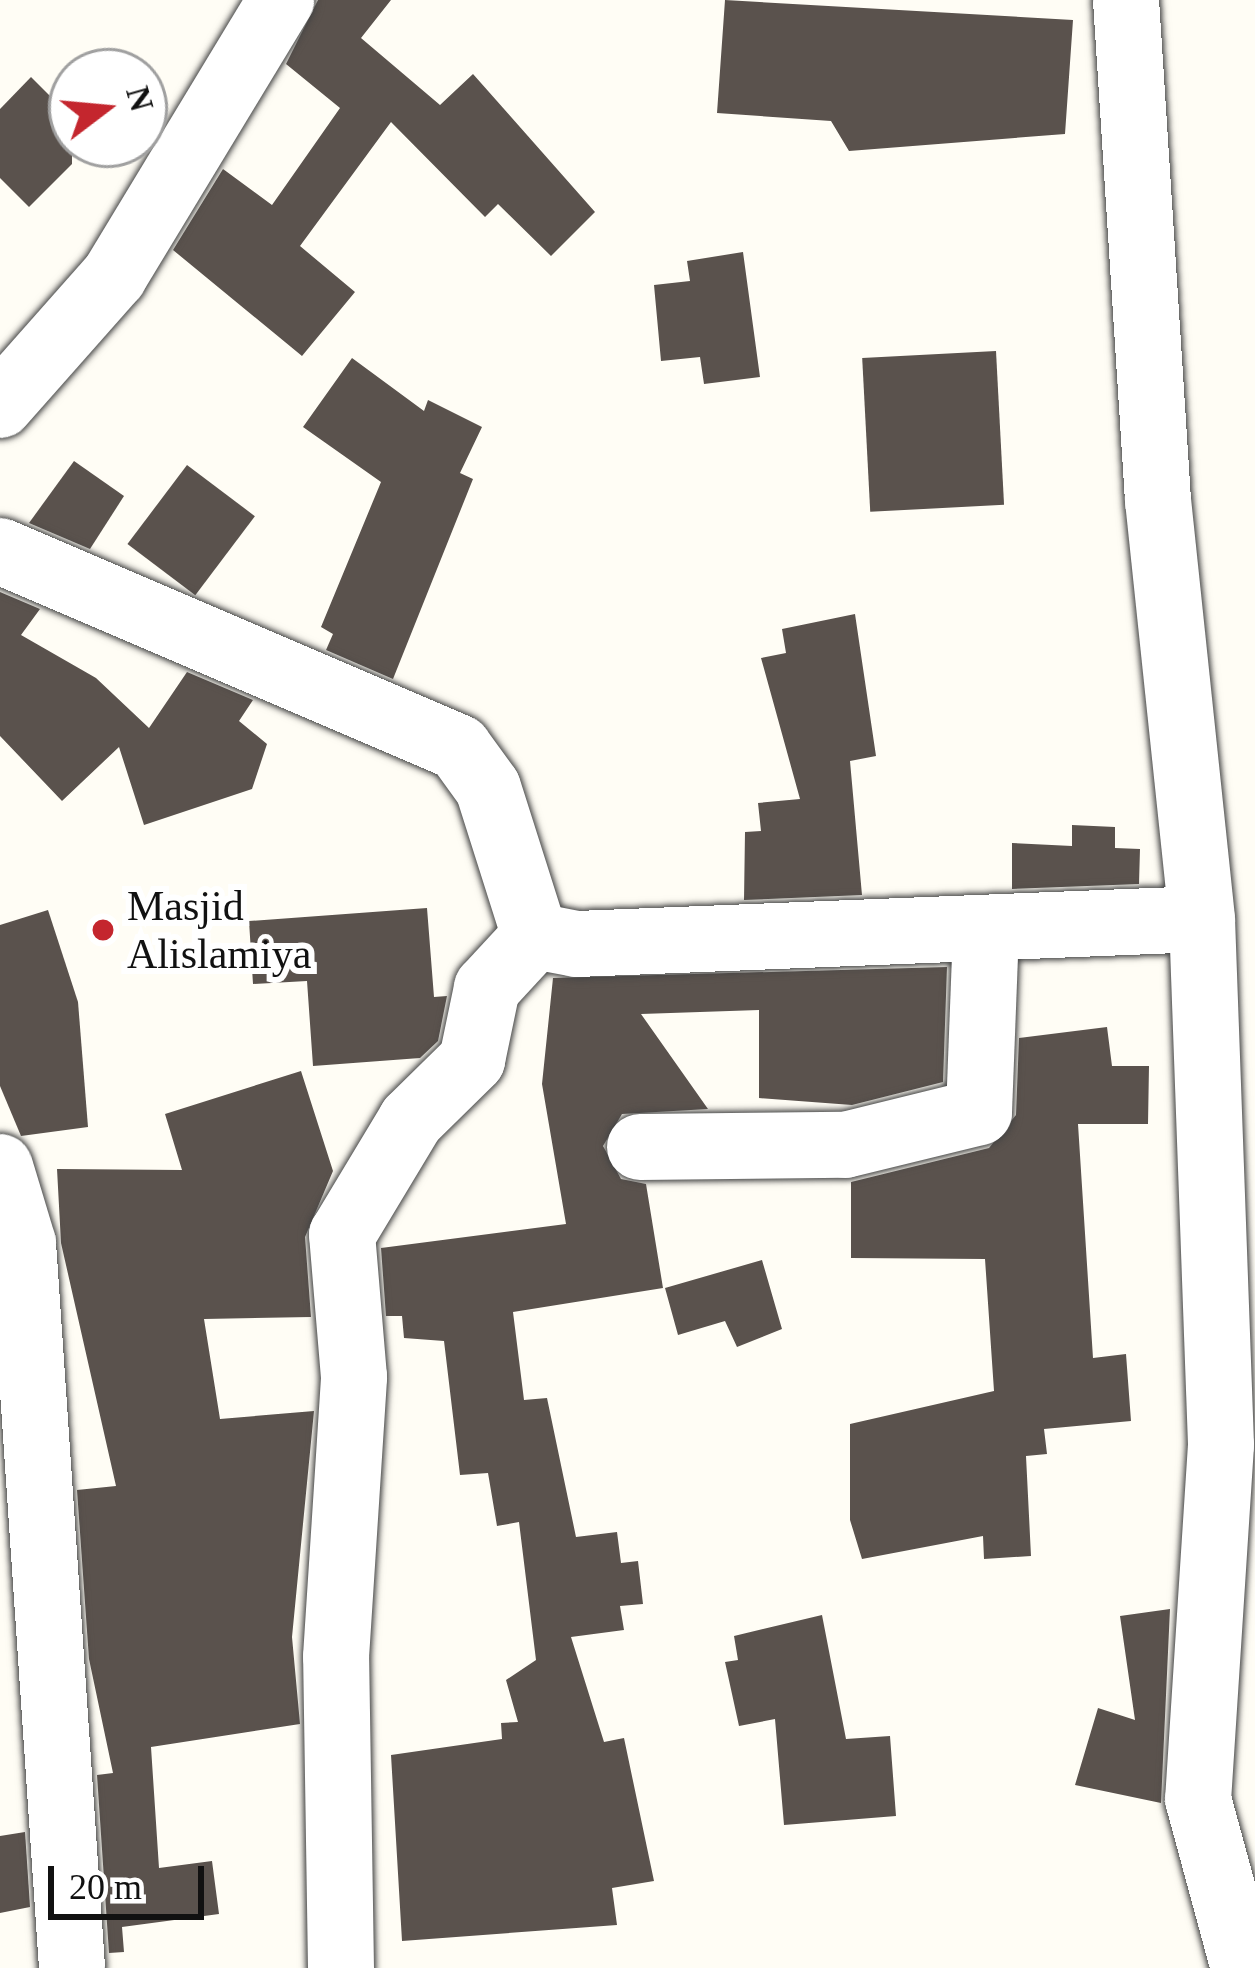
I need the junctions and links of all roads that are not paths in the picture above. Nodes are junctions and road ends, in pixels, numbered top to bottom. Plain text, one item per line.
1 (280, 0) edge
2 (1126, 0) edge
3 (0, 405) edge
4 (0, 551) edge
5 (1202, 919) junction
6 (986, 929) junction
7 (535, 936) junction
8 (1231, 1066) edge
9 (640, 1147) dead end
10 (0, 1167) edge
11 (1238, 1447) edge
12 (72, 1968) edge
13 (341, 1968) edge
14 (1244, 1968) edge

1 - 3 street
2 - 5 street
4 - 7 street
5 - 6 street
5 - 8 street
6 - 7 street
6 - 9 street
7 - 13 street
8 - 11 street
10 - 12 street
11 - 14 street

